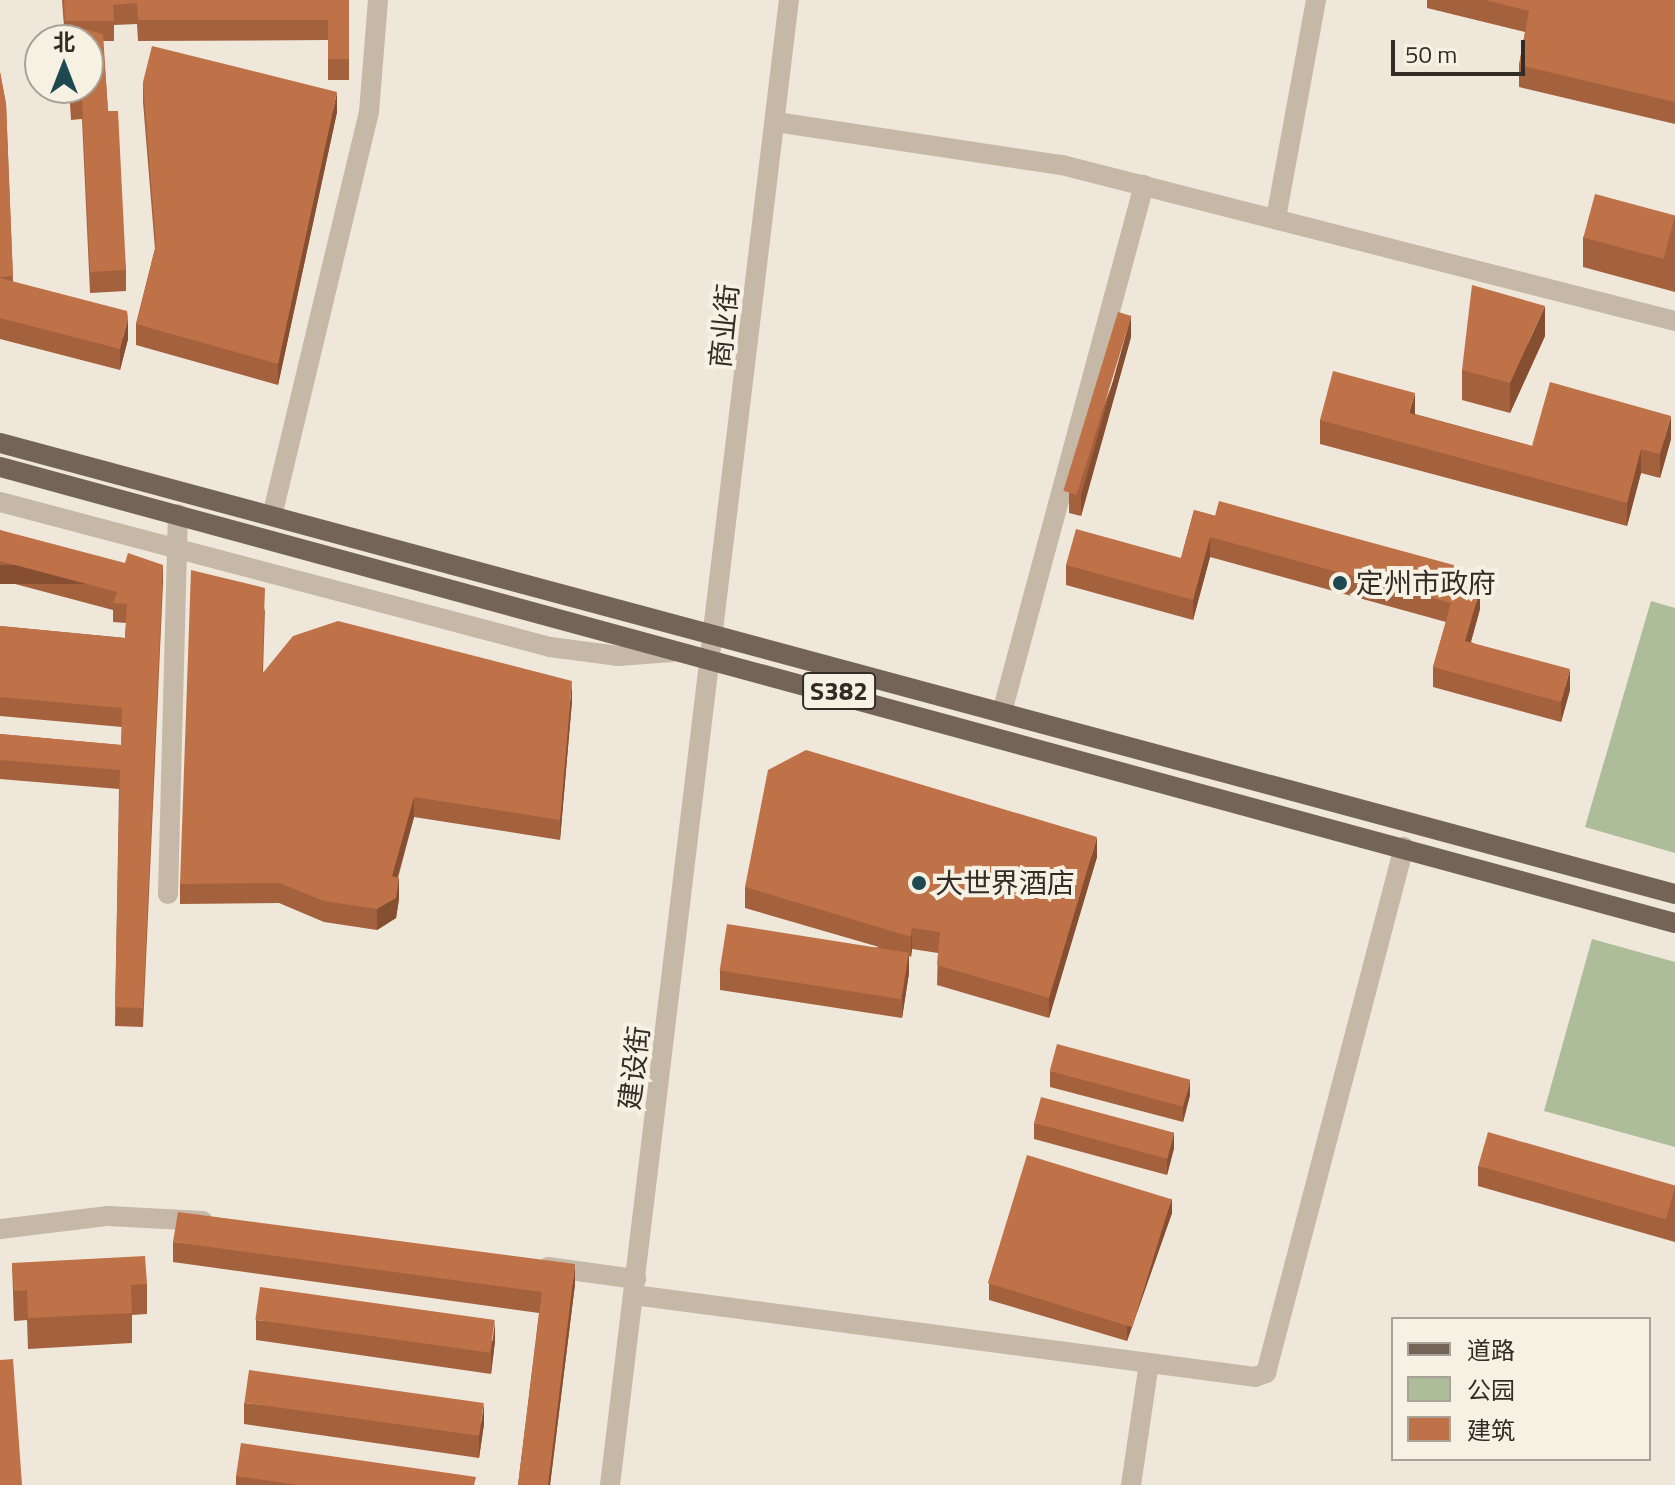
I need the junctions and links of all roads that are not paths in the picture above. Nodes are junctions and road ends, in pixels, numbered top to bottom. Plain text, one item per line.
1 (378, 0) edge
2 (789, 0) edge
3 (1316, 0) edge
4 (776, 122) junction
5 (1144, 185) junction
6 (1276, 218) junction
7 (1675, 321) edge
8 (0, 443) edge
9 (0, 467) edge
10 (0, 502) edge
11 (178, 514) junction
12 (272, 516) junction
13 (177, 549) junction
14 (716, 635) junction
15 (686, 651) junction
16 (713, 658) junction
17 (1002, 712) junction
18 (1404, 847) junction
19 (168, 894) dead end
20 (1675, 894) edge
21 (1675, 923) edge
22 (219, 1224) edge
23 (0, 1229) edge
24 (528, 1265) edge
25 (635, 1287) junction
26 (1149, 1363) junction
27 (610, 1485) edge
28 (1131, 1485) edge

1 - 12 street
2 - 4 street, 商业街
3 - 6 street
4 - 5 street
4 - 14 street, 商业街
5 - 6 street
5 - 17 street
6 - 7 street
8 - 12 main road, S382
9 - 11 main road, S382
10 - 13 street
11 - 13 street
11 - 15 main road, S382
12 - 14 main road, S382
13 - 15 street
13 - 19 street
14 - 16 street, 商业街
14 - 17 main road, S382
15 - 16 main road, S382
16 - 18 main road, S382
16 - 25 street, 建设街
17 - 20 main road, S382
18 - 21 main road, S382
18 - 26 street
22 - 23 street
24 - 25 street
25 - 26 street
25 - 27 street, 建设街
26 - 28 street

